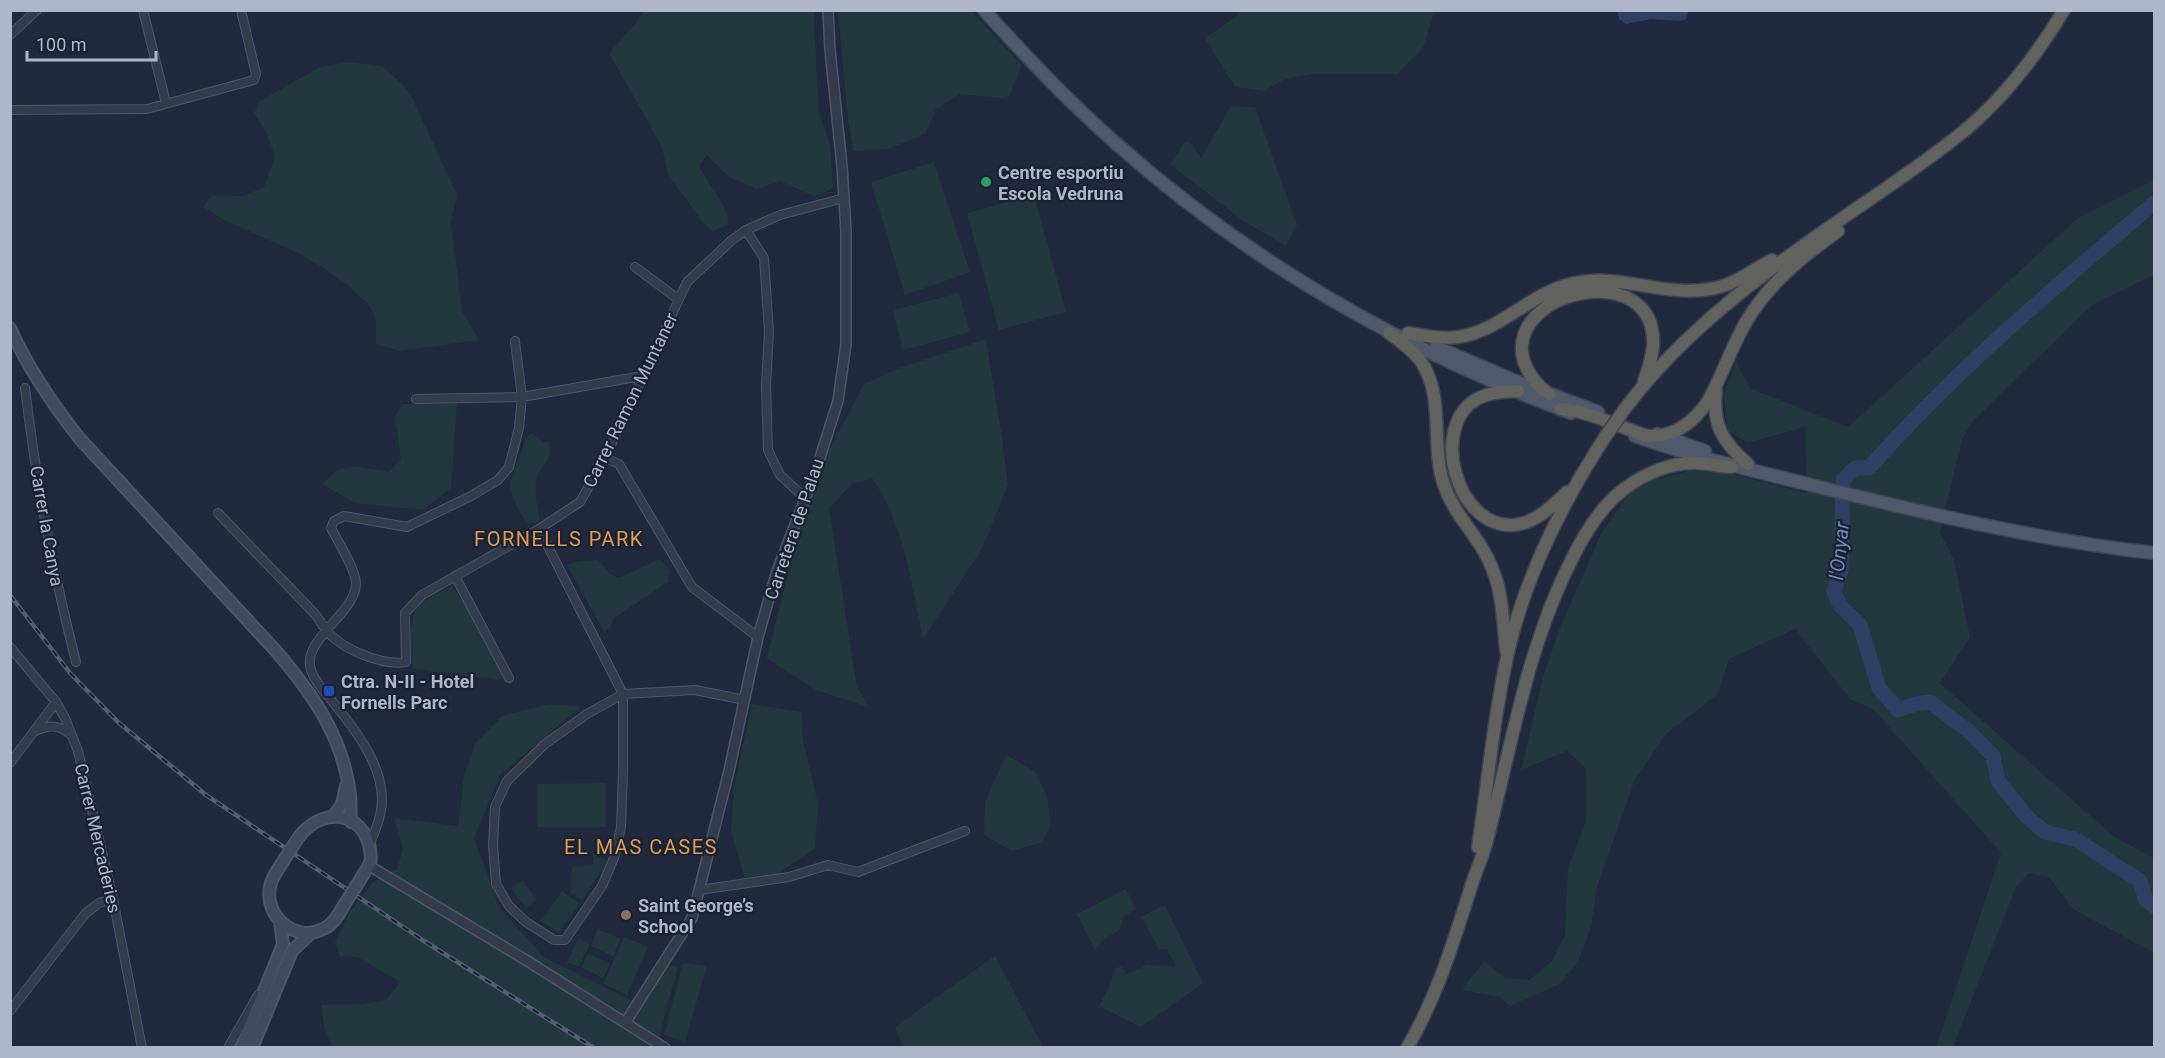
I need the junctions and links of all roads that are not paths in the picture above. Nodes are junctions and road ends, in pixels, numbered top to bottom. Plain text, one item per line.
1 (37, 10) edge
2 (143, 10) edge
3 (241, 10) edge
4 (828, 10) edge
5 (984, 10) edge
6 (2064, 10) edge
7 (10, 34) edge
8 (166, 104) junction
9 (10, 110) edge
10 (1939, 150) junction
11 (844, 198) junction
12 (746, 230) junction
13 (1803, 245) junction
14 (635, 267) dead end
15 (678, 299) junction
16 (1341, 303) junction
17 (10, 328) edge
18 (1389, 333) junction
19 (1408, 333) junction
20 (515, 341) dead end
21 (642, 376) junction
22 (1716, 386) junction
23 (25, 388) dead end
24 (1641, 389) junction
25 (1518, 392) junction
26 (1549, 394) junction
27 (522, 397) junction
28 (416, 399) dead end
29 (1561, 409) junction
30 (1659, 435) junction
31 (605, 458) junction
32 (1748, 464) junction
33 (1732, 466) junction
34 (1780, 477) junction
35 (1574, 485) junction
36 (805, 498) junction
37 (218, 513) dead end
38 (539, 529) junction
39 (2154, 553) edge
40 (455, 576) junction
41 (326, 631) junction
42 (758, 637) junction
43 (10, 646) edge
44 (1507, 660) junction
45 (76, 662) dead end
46 (509, 678) dead end
47 (623, 694) junction
48 (745, 700) junction
49 (56, 702) junction
50 (34, 731) junction
51 (73, 736) junction
52 (10, 763) edge
53 (347, 777) junction
54 (333, 817) junction
55 (351, 822) junction
56 (965, 831) dead end
57 (369, 846) junction
58 (368, 866) junction
59 (1471, 887) junction
60 (699, 890) junction
61 (113, 899) junction
62 (280, 921) junction
63 (311, 933) junction
64 (272, 974) junction
65 (10, 1011) edge
66 (625, 1023) junction
67 (142, 1047) edge
68 (228, 1047) edge
69 (241, 1047) edge
70 (252, 1047) edge
71 (664, 1047) edge
72 (1407, 1047) edge

1 - 7 street
2 - 8 street
3 - 8 street
4 - 11 street, Carretera de Palau
5 - 16 main road
6 - 10 highway
8 - 9 street
10 - 13 highway
10 - 22 highway
11 - 12 street, Carrer Ramon Muntaner
11 - 36 street, Carretera de Palau
12 - 15 street, Carrer Ramon Muntaner
12 - 36 street
13 - 19 highway
13 - 24 highway
14 - 15 street
15 - 21 street, Carrer Ramon Muntaner
16 - 18 main road
16 - 19 main road
17 - 53 main road
18 - 25 main road
18 - 44 highway
19 - 26 main road
20 - 27 street
21 - 27 street
21 - 31 street, Carrer Ramon Muntaner
22 - 30 highway
22 - 32 highway
23 - 45 street, Carrer la Canya
24 - 26 highway
24 - 35 highway, bridge
25 - 29 main road
25 - 35 highway
26 - 30 main road
27 - 28 street
27 - 41 street
29 - 30 highway
29 - 33 main road
30 - 32 main road
31 - 38 street, Carrer Ramon Muntaner
31 - 42 street
32 - 34 main road
33 - 34 main road
33 - 59 highway
34 - 39 main road
35 - 44 highway
36 - 42 street, Carretera de Palau
37 - 41 street
38 - 40 street, Carrer Ramon Muntaner
38 - 47 street
40 - 41 street, Carrer Ramon Muntaner
40 - 46 street
41 - 57 street
42 - 48 street, Carretera de Palau
43 - 49 street, Carrer Mercaderies
44 - 59 highway
47 - 47 street
47 - 48 street
48 - 60 street, Carretera de Palau
49 - 50 street
49 - 51 street, Carrer Mercaderies
50 - 51 street
50 - 52 street
51 - 61 street, Carrer Mercaderies
53 - 54 main road
53 - 55 main road
54 - 55 main road
54 - 62 main road, bridge
55 - 57 main road
56 - 60 street
57 - 58 main road
58 - 63 main road, bridge
58 - 66 street
59 - 72 highway
60 - 66 street, Carretera de Palau
61 - 65 street
61 - 67 street, Carrer Mercaderies
62 - 63 main road
62 - 64 main road
63 - 70 main road
64 - 68 street
64 - 69 main road
66 - 71 street

